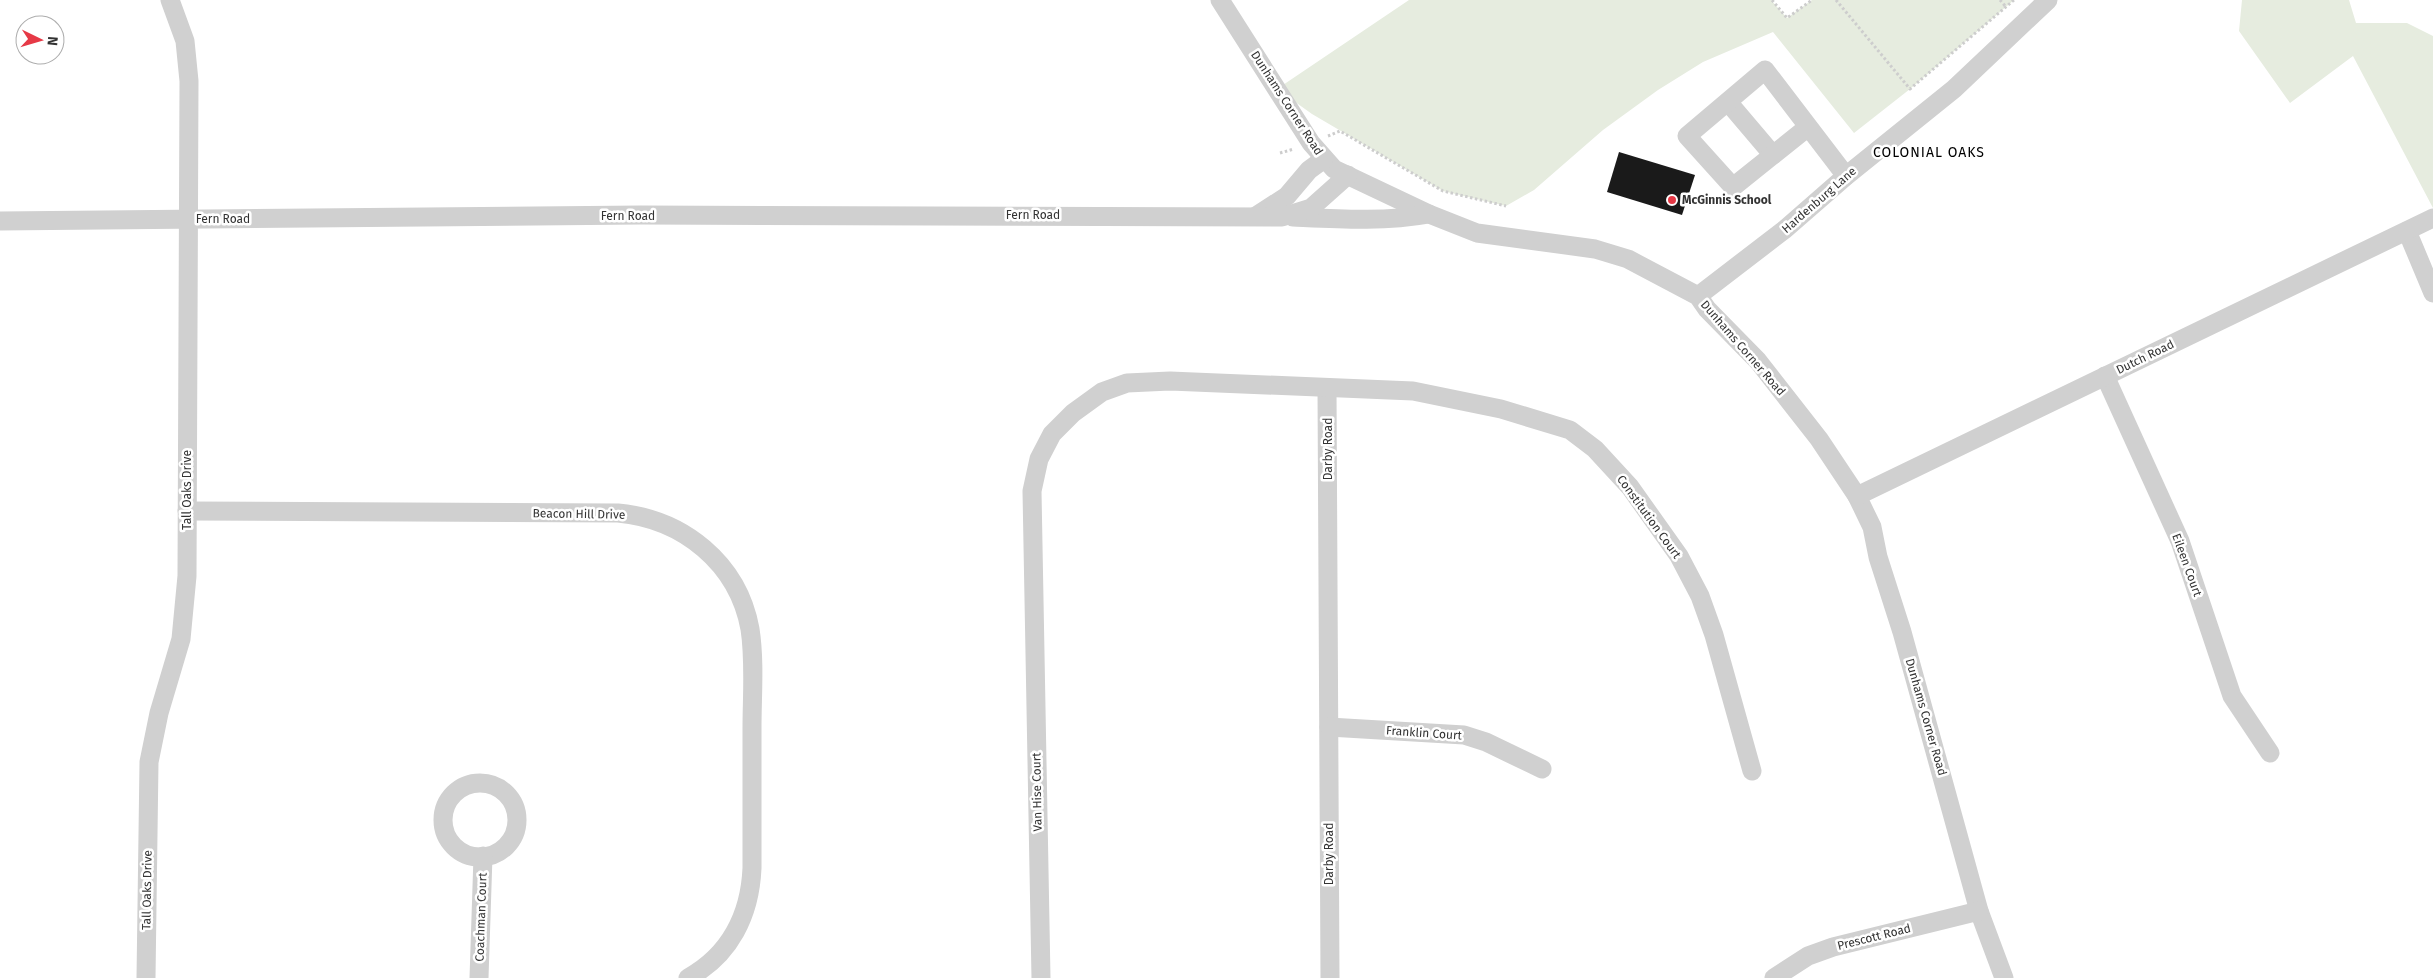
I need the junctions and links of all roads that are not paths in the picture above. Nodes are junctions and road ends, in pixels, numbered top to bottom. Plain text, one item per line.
1 (1220, 0) edge
2 (2048, 0) edge
3 (173, 1) edge
4 (1728, 102) junction
5 (1808, 127) junction
6 (1773, 155) junction
7 (1324, 159) junction
8 (1348, 175) junction
9 (1846, 176) junction
10 (1429, 214) junction
11 (1256, 216) junction
12 (1282, 217) junction
13 (2433, 218) edge
14 (189, 219) junction
15 (0, 221) edge
16 (2407, 231) junction
17 (2433, 293) edge
18 (1698, 296) junction
19 (2105, 376) junction
20 (1327, 388) junction
21 (1857, 496) junction
22 (187, 512) junction
23 (1329, 727) junction
24 (2270, 753) dead end
25 (1542, 769) dead end
26 (1752, 771) dead end
27 (482, 856) dead end
28 (1980, 911) junction
29 (146, 978) edge
30 (479, 978) edge
31 (688, 978) edge
32 (1041, 978) edge
33 (1330, 978) edge
34 (1774, 978) edge
35 (2004, 978) edge

1 - 7 street, Dunhams Corner Road
2 - 9 street, Hardenburg Lane
3 - 14 street, Tall Oaks Drive
4 - 5 street
4 - 6 street
4 - 6 street
5 - 6 street
5 - 9 street
7 - 8 street, Dunhams Corner Road
7 - 11 street
8 - 10 street, Dunhams Corner Road
8 - 12 street, Fern Road
9 - 18 street, Hardenburg Lane
10 - 12 street
10 - 18 street, Dunhams Corner Road
11 - 12 street, Fern Road
11 - 14 street, Fern Road
13 - 16 street, Dutch Road
14 - 15 street, Fern Road
14 - 22 street, Tall Oaks Drive
16 - 17 street
16 - 19 street, Dutch Road
18 - 21 street, Dunhams Corner Road
19 - 21 street, Dutch Road
19 - 24 street, Eileen Court
20 - 23 street, Darby Road
20 - 26 street, Constitution Court
20 - 32 street, Van Hise Court
21 - 28 street, Dunhams Corner Road
22 - 29 street, Tall Oaks Drive
22 - 31 street, Beacon Hill Drive
23 - 25 street, Franklin Court
23 - 33 street, Darby Road
27 - 30 street, Coachman Court
28 - 34 street, Prescott Road
28 - 35 street, Dunhams Corner Road

